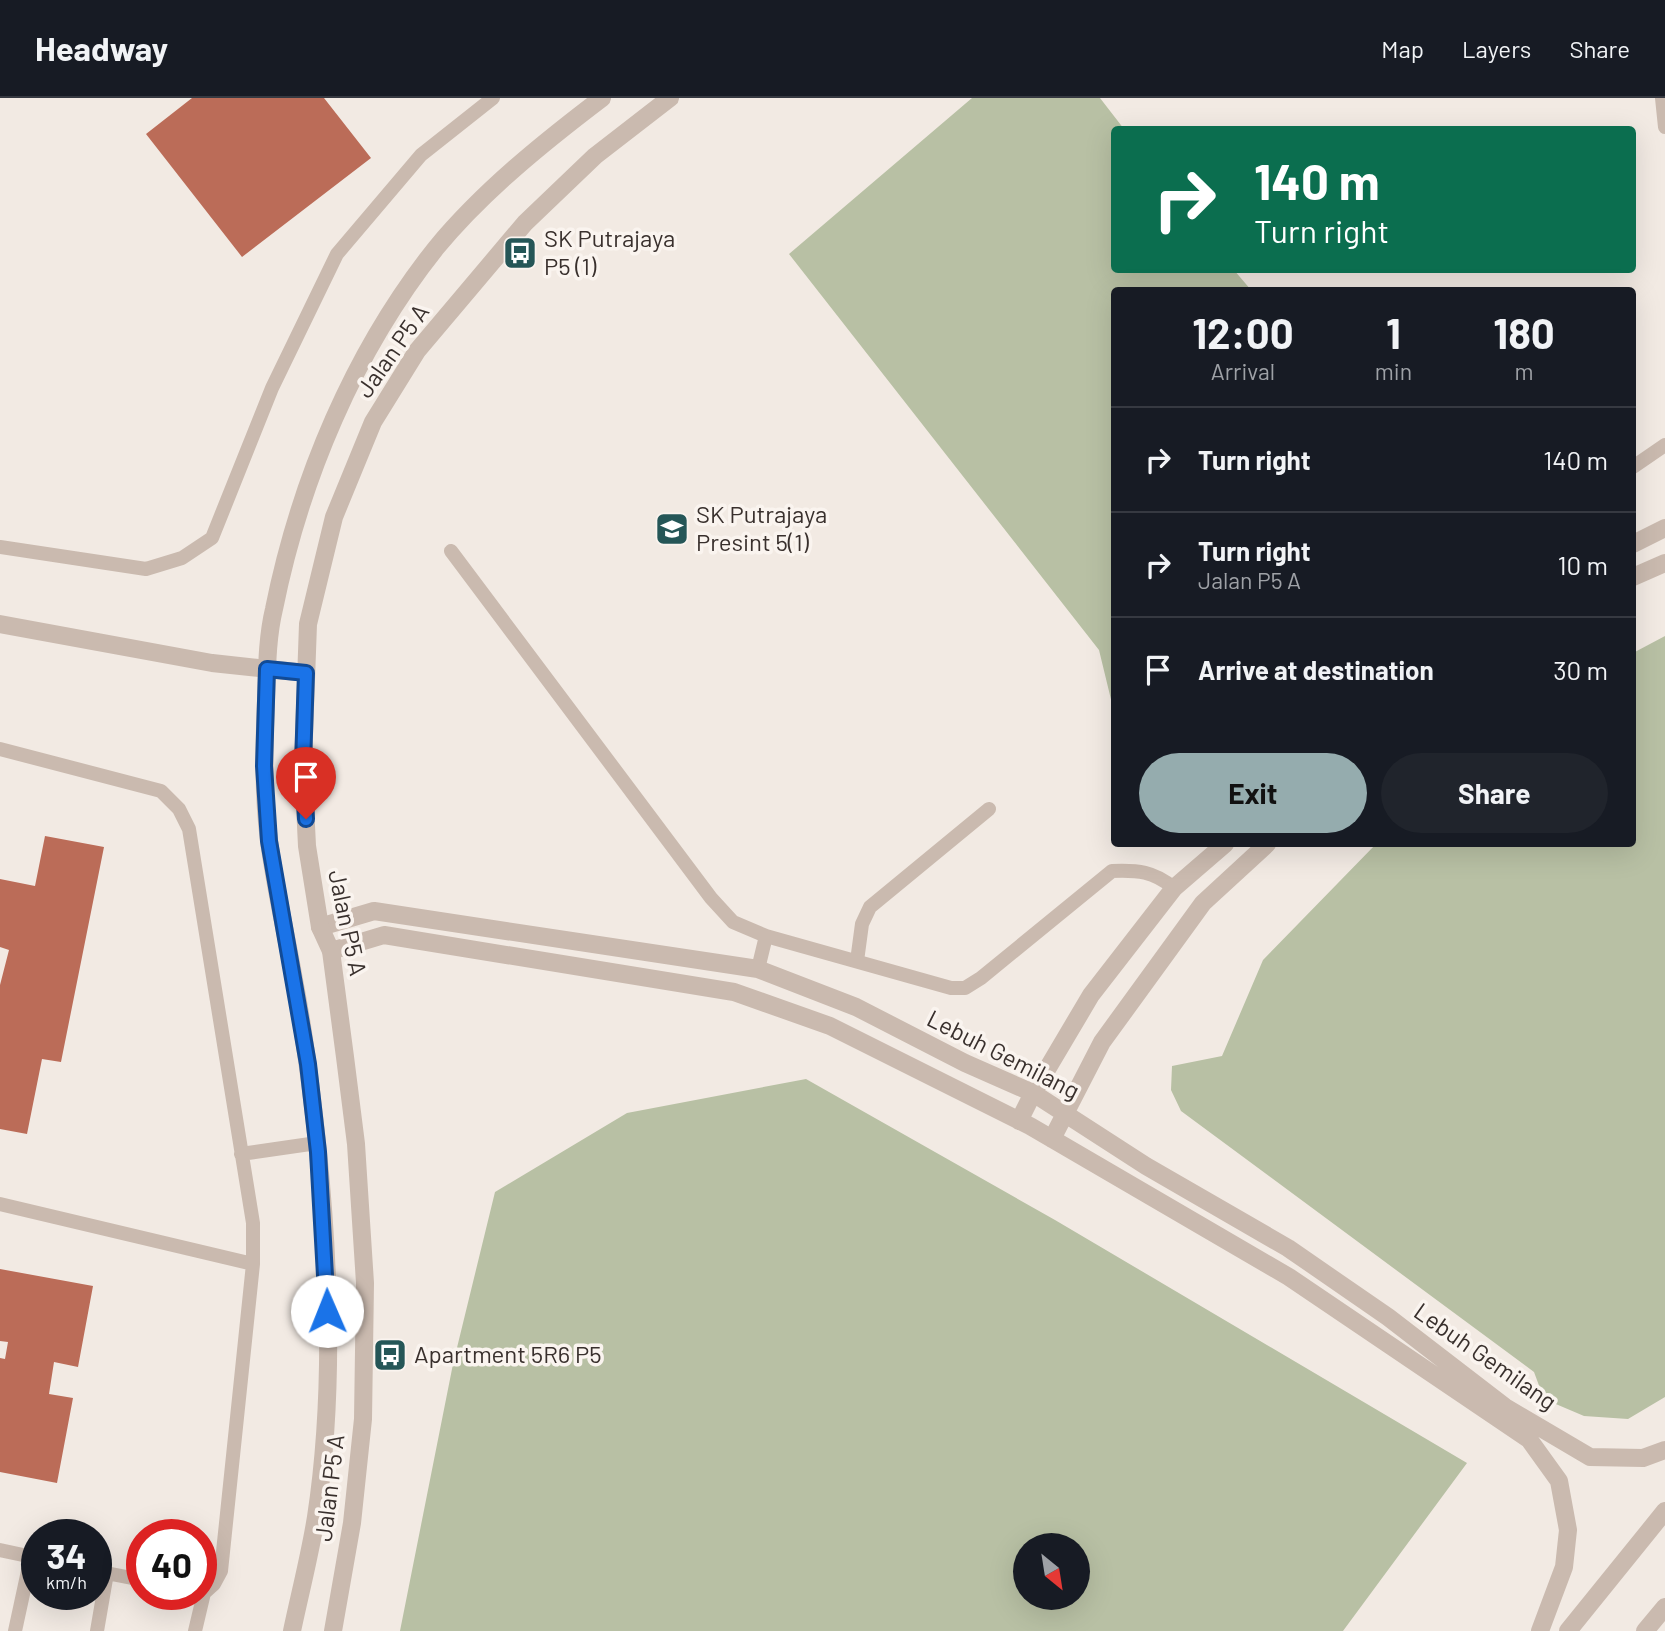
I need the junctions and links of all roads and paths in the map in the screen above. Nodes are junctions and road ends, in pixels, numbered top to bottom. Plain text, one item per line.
1 (493, 98) edge
2 (602, 98) edge
3 (670, 98) edge
4 (1662, 98) edge
5 (1665, 127) edge
6 (1665, 445) edge
7 (1636, 465) edge
8 (1665, 528) edge
9 (1636, 542) edge
10 (0, 547) edge
11 (451, 551) dead end
12 (1665, 564) edge
13 (1636, 576) edge
14 (0, 624) edge
15 (267, 669) junction
16 (306, 673) junction
17 (0, 749) edge
18 (989, 809) dead end
19 (1222, 847) edge
20 (1264, 847) edge
21 (1174, 888) junction
22 (320, 927) junction
23 (766, 936) junction
24 (331, 951) junction
25 (857, 961) junction
26 (758, 968) junction
27 (1033, 1093) junction
28 (1066, 1114) junction
29 (1019, 1121) junction
30 (1052, 1139) junction
31 (317, 1143) junction
32 (241, 1154) junction
33 (0, 1204) edge
34 (253, 1265) junction
35 (1506, 1407) junction
36 (1530, 1440) junction
37 (1665, 1450) edge
38 (1665, 1511) edge
39 (0, 1550) edge
40 (21, 1554) edge
41 (217, 1578) edge
42 (1665, 1607) edge
43 (21, 1608) edge
44 (99, 1610) edge
45 (199, 1610) edge
46 (15, 1631) edge
47 (97, 1631) edge
48 (195, 1631) edge
49 (292, 1631) edge
50 (333, 1631) edge
51 (1540, 1631) edge
52 (1568, 1631) edge
53 (1645, 1631) edge

1 - 10 lane
2 - 15 street, Jalan P5 A
3 - 16 street, Jalan P5 A
4 - 5 lane
6 - 7 lane
8 - 9 street
11 - 23 lane
12 - 13 street
14 - 15 street
15 - 16 street
15 - 31 street, Jalan P5 A
16 - 22 street, Jalan P5 A
17 - 32 lane
18 - 25 lane
19 - 21 street
20 - 28 street
21 - 25 lane
21 - 27 street
22 - 24 street, Jalan P5 A
22 - 26 street, Lebuh Gemilang
23 - 25 lane
23 - 26 lane
24 - 29 street
24 - 50 street, Jalan P5 A
26 - 27 street, Lebuh Gemilang
27 - 28 street, Lebuh Gemilang
27 - 29 street
28 - 30 street
28 - 35 street, Lebuh Gemilang
29 - 30 street
30 - 36 street
31 - 32 lane
31 - 49 street, Jalan P5 A
32 - 34 lane
33 - 34 lane
34 - 41 lane
35 - 36 street
35 - 37 street, Lebuh Gemilang
36 - 51 street
38 - 52 street
39 - 40 lane
42 - 53 street
43 - 46 lane
44 - 47 lane
45 - 48 lane

